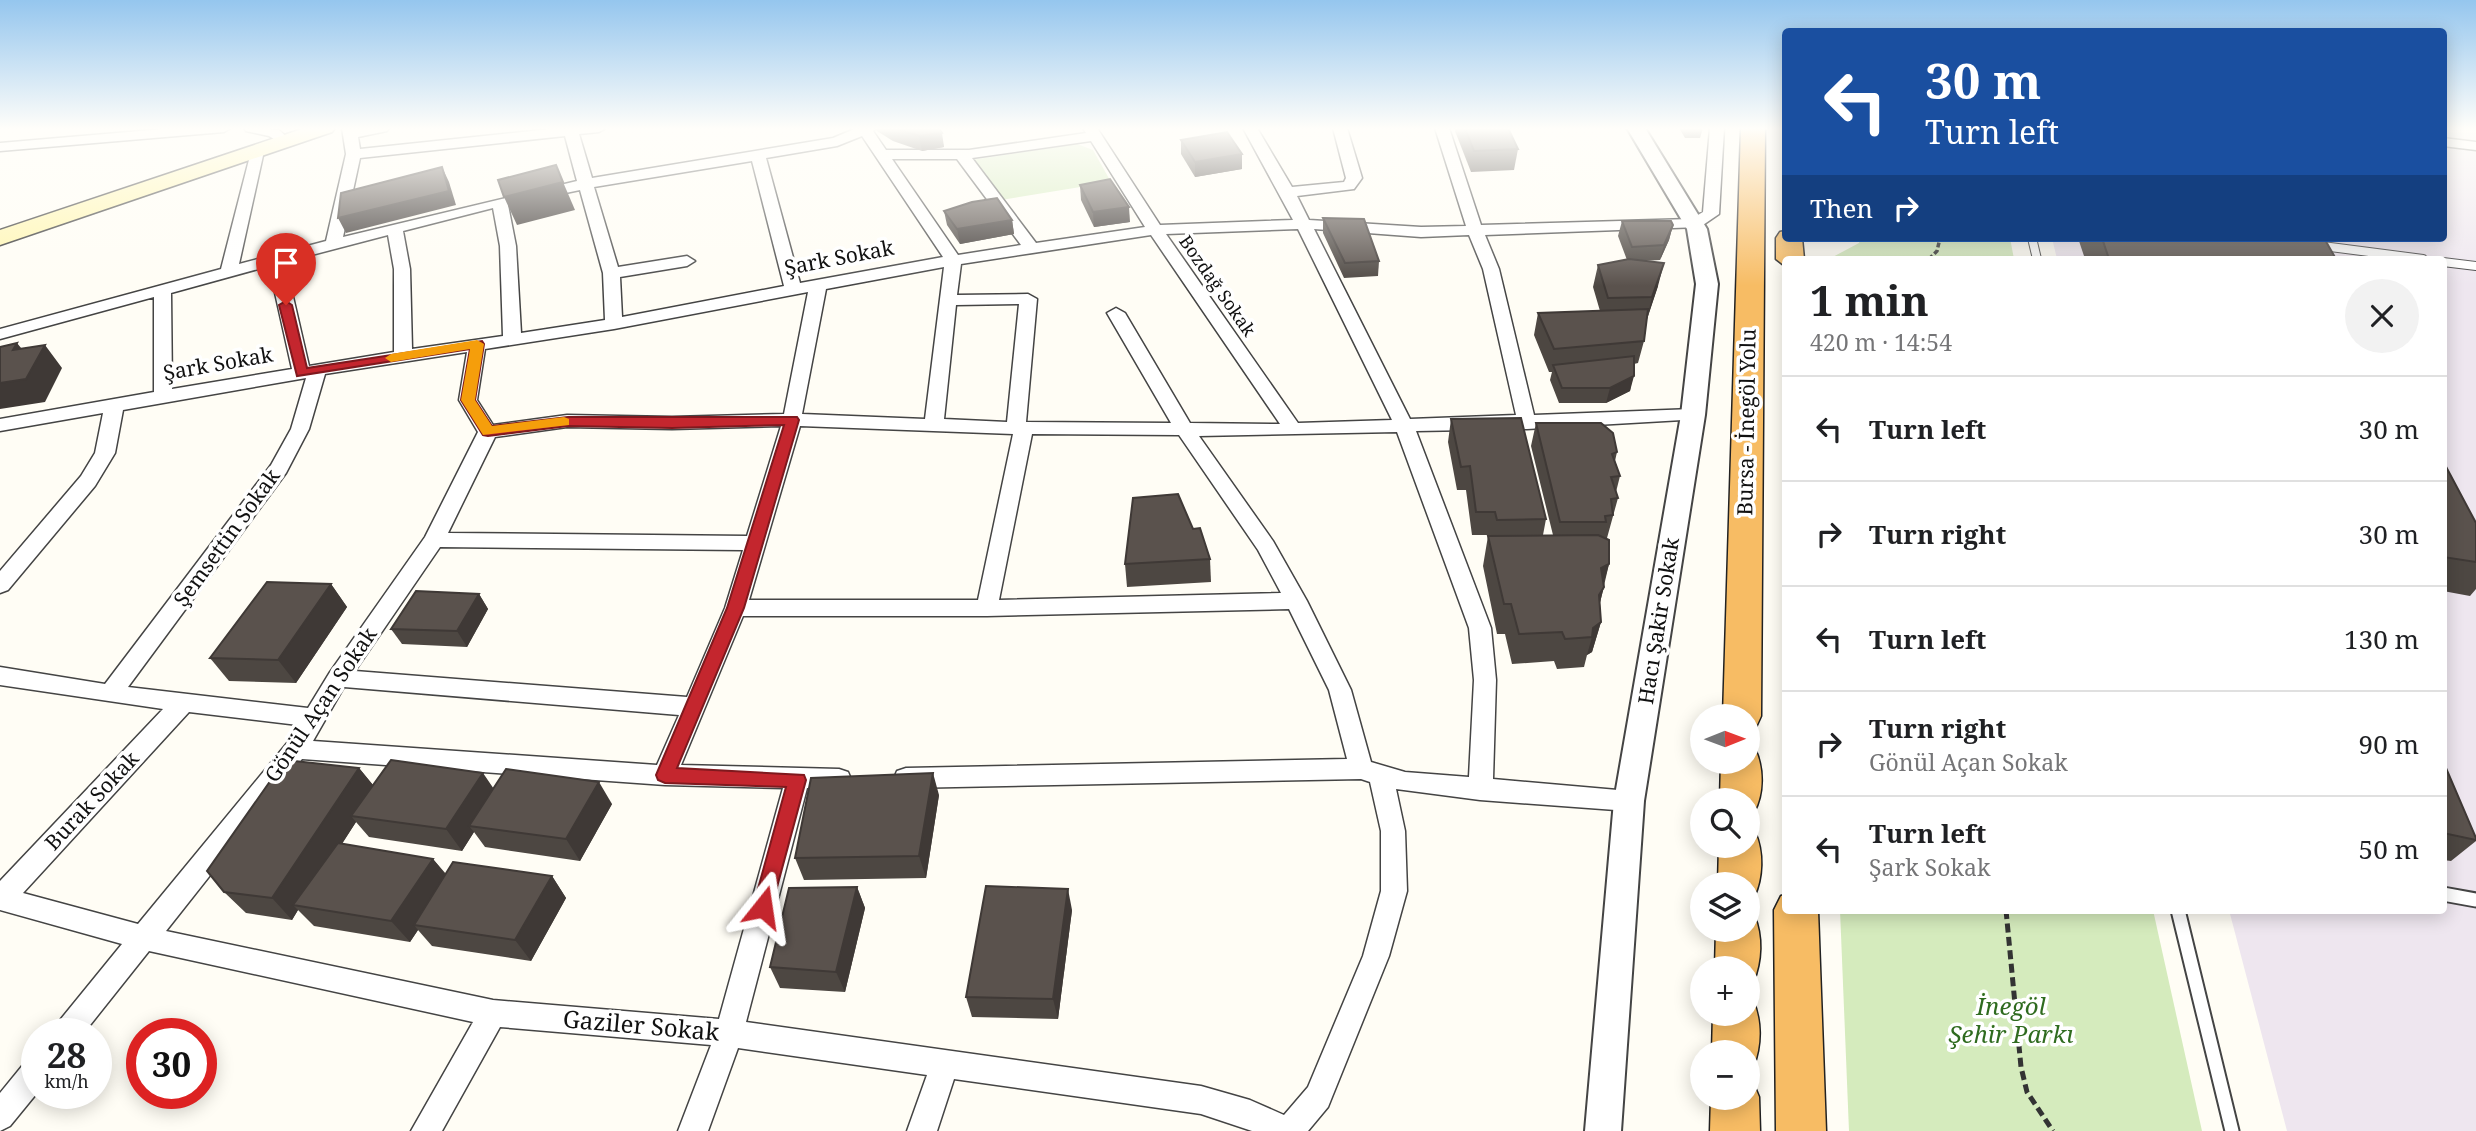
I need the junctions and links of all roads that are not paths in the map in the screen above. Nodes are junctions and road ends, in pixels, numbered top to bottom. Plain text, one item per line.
1 (168, 181) edge
2 (250, 181) edge
3 (347, 181) edge
4 (584, 181) edge
5 (605, 181) edge
6 (765, 181) edge
7 (899, 181) edge
8 (981, 181) edge
9 (1124, 181) edge
10 (1281, 181) edge
11 (1352, 181) edge
12 (1460, 181) edge
13 (1668, 181) edge
14 (1713, 181) edge
15 (1752, 181) edge
16 (585, 184) junction
17 (1287, 192) junction
18 (500, 202) junction
19 (1694, 224) junction
20 (1304, 225) junction
21 (395, 230) junction
22 (1155, 230) junction
23 (1475, 230) junction
24 (0, 237) edge
25 (333, 244) junction
26 (2310, 244) edge
27 (2321, 246) junction
28 (1031, 247) junction
29 (2326, 256) edge
30 (2399, 256) edge
31 (276, 260) junction
32 (953, 260) junction
33 (687, 261) dead end
34 (2447, 262) edge
35 (2476, 266) edge
36 (611, 273) junction
37 (228, 274) junction
38 (818, 285) junction
39 (793, 289) junction
40 (163, 291) junction
41 (948, 300) junction
42 (1116, 313) dead end
43 (614, 324) junction
44 (0, 334) edge
45 (512, 338) junction
46 (477, 344) junction
47 (403, 356) junction
48 (309, 371) junction
49 (163, 397) junction
50 (114, 406) junction
51 (1693, 415) junction
52 (792, 420) junction
53 (1527, 423) junction
54 (0, 425) edge
55 (934, 425) junction
56 (1405, 427) junction
57 (1020, 428) junction
58 (1293, 429) junction
59 (1185, 430) junction
60 (488, 432) junction
61 (434, 540) junction
62 (754, 543) junction
63 (0, 585) edge
64 (1296, 601) junction
65 (736, 608) junction
66 (987, 608) junction
67 (0, 676) edge
68 (338, 678) junction
69 (111, 694) junction
70 (183, 703) junction
71 (1742, 704) edge
72 (693, 707) junction
73 (316, 718) junction
74 (296, 749) junction
75 (1371, 772) junction
76 (665, 775) junction
77 (797, 780) junction
78 (1480, 790) junction
79 (1629, 801) junction
80 (2447, 895) edge
81 (0, 898) edge
82 (2476, 900) edge
83 (1796, 914) edge
84 (2179, 914) edge
85 (144, 938) junction
86 (493, 1013) junction
87 (79, 1018) edge
88 (729, 1033) junction
89 (945, 1065) junction
90 (21, 1090) edge
91 (1728, 1110) edge
92 (1733, 1110) edge
93 (0, 1116) edge
94 (426, 1131) edge
95 (693, 1131) edge
96 (922, 1131) edge
97 (1288, 1131) edge
98 (1603, 1131) edge
99 (1722, 1131) edge
100 (1734, 1131) edge
101 (1801, 1131) edge
102 (2232, 1131) edge

1 - 24 main road
2 - 37 street
3 - 25 street
4 - 16 street
5 - 16 street
6 - 39 street
7 - 32 street
8 - 28 street
9 - 22 street, Bozdağ Sokak
10 - 17 street
11 - 17 street
12 - 23 street
13 - 19 street, Hacı Şakir Sokak
14 - 19 street
15 - 71 highway, Bursa - İnegöl Yolu
16 - 18 street
16 - 36 street
17 - 20 street
18 - 21 street
18 - 45 street
19 - 23 street, Şark Sokak
19 - 51 street, Hacı Şakir Sokak
20 - 22 street, Şark Sokak
20 - 23 street, Şark Sokak
20 - 56 street
21 - 25 street
21 - 47 street
22 - 28 street, Şark Sokak
22 - 58 street, Bozdağ Sokak
23 - 53 street
25 - 31 street
26 - 27 lane
27 - 29 lane
27 - 30 lane
28 - 32 street, Şark Sokak
31 - 37 street
31 - 48 street, Şemsettin Sokak
32 - 38 street, Şark Sokak
32 - 41 street
33 - 36 street
34 - 35 lane
36 - 43 street
37 - 40 street
38 - 39 street, Şark Sokak
38 - 52 street
39 - 43 street, Şark Sokak
40 - 44 street
40 - 49 street
41 - 55 street
41 - 57 street
42 - 59 street
43 - 45 street, Şark Sokak
45 - 46 street, Şark Sokak
46 - 47 street, Şark Sokak
46 - 60 street
47 - 48 street, Şark Sokak
48 - 49 street, Şark Sokak
48 - 69 street, Şemsettin Sokak
49 - 50 street, Şark Sokak
50 - 54 street, Şark Sokak
50 - 63 street
51 - 53 street
51 - 79 street, Hacı Şakir Sokak
52 - 55 street
52 - 60 street
52 - 62 street
53 - 56 street
55 - 57 street
56 - 58 street
56 - 78 street
57 - 59 street
57 - 66 street
58 - 59 street
59 - 64 street
60 - 61 street, Gönül Açan Sokak
61 - 62 street
61 - 68 street, Gönül Açan Sokak
62 - 65 street
64 - 66 street
64 - 75 street
65 - 66 street
65 - 72 street
67 - 69 street
68 - 72 street
68 - 73 street, Gönül Açan Sokak
69 - 70 street
70 - 73 street
70 - 81 street, Burak Sokak
72 - 76 street
73 - 74 street, Gönül Açan Sokak
74 - 76 street
74 - 85 street, Gönül Açan Sokak
75 - 77 street
75 - 78 street
75 - 97 street
76 - 77 street
77 - 88 street
78 - 79 street
79 - 98 street, Hacı Şakir Sokak
80 - 82 lane
81 - 85 street, Gaziler Sokak
83 - 101 highway
84 - 102 lane
85 - 86 street, Gaziler Sokak
85 - 87 street, Gönül Açan Sokak
86 - 88 street, Gaziler Sokak
86 - 94 street
88 - 89 street, Gaziler Sokak
88 - 95 street
89 - 96 street
89 - 97 street, Gaziler Sokak
90 - 93 street
91 - 99 street
92 - 100 highway

